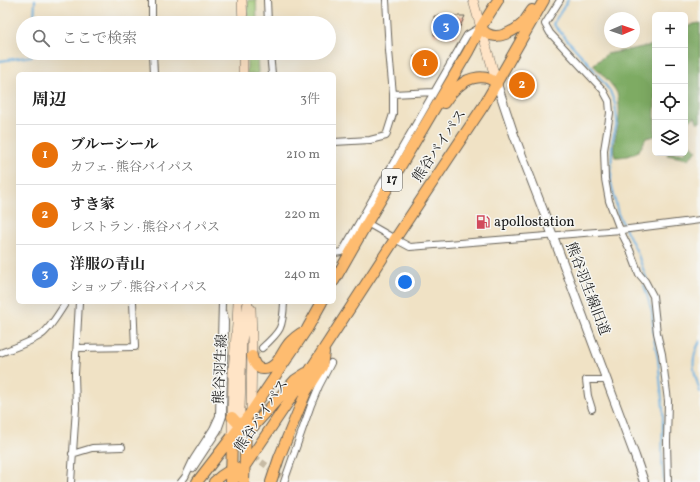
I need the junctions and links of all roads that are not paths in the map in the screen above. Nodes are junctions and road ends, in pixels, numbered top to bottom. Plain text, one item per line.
1 (152, 0) edge
2 (242, 0) edge
3 (267, 0) edge
4 (386, 0) edge
5 (473, 0) edge
6 (498, 0) edge
7 (539, 0) edge
8 (544, 0) edge
9 (560, 0) edge
10 (152, 16) edge
11 (243, 16) edge
12 (268, 16) edge
13 (481, 27) junction
14 (153, 60) edge
15 (243, 60) edge
16 (271, 60) edge
17 (154, 72) edge
18 (243, 72) edge
19 (272, 72) edge
20 (497, 84) junction
21 (434, 92) junction
22 (393, 94) junction
23 (422, 129) junction
24 (336, 142) edge
25 (700, 220) edge
26 (367, 223) junction
27 (621, 230) junction
28 (553, 236) junction
29 (395, 239) junction
30 (336, 254) edge
31 (336, 277) edge
32 (65, 304) edge
33 (79, 304) edge
34 (133, 304) edge
35 (222, 304) edge
36 (238, 304) edge
37 (250, 304) edge
38 (250, 304) edge
39 (284, 304) edge
40 (321, 304) edge
41 (307, 329) junction
42 (326, 346) junction
43 (77, 348) junction
44 (262, 348) tunnel mouth
45 (0, 353) edge
46 (252, 356) junction
47 (332, 363) dead end
48 (310, 370) junction
49 (607, 380) junction
50 (592, 409) dead end
51 (251, 412) junction
52 (232, 417) junction
53 (243, 428) junction
54 (302, 429) junction
55 (232, 437) junction
56 (122, 447) dead end
57 (72, 454) junction
58 (245, 466) junction
59 (231, 469) junction
60 (183, 479) edge
61 (71, 482) edge
62 (197, 482) edge
63 (214, 482) edge
64 (231, 482) edge
65 (244, 482) edge
66 (271, 482) edge
67 (281, 482) edge
68 (284, 482) edge
69 (644, 482) edge
70 (668, 482) edge

1 - 10 street
2 - 11 main road
3 - 12 street
4 - 22 street
5 - 13 main road
6 - 13 highway, 熊谷バイパス / 17
7 - 13 highway
8 - 20 highway, 熊谷バイパス / 17
9 - 27 street
13 - 20 main road
13 - 21 street
13 - 23 highway, 熊谷バイパス / 17
14 - 17 street
15 - 18 main road
16 - 19 street
20 - 23 highway
20 - 28 street, 熊谷羽生線旧道
20 - 29 highway, 熊谷バイパス / 17
21 - 22 street
21 - 30 street
22 - 24 street
23 - 26 highway, 熊谷バイパス / 17
25 - 27 street
26 - 29 street
26 - 31 highway, 熊谷バイパス / 17
27 - 28 street
27 - 70 street
28 - 29 street
28 - 49 street, 熊谷羽生線旧道
29 - 42 highway, 熊谷バイパス / 17
32 - 45 street
33 - 43 street
34 - 43 street
35 - 60 street
36 - 52 main road, 熊谷羽生線
37 - 46 main road, 熊谷羽生線
38 - 53 main road
39 - 44 street
40 - 41 highway, 熊谷バイパス
41 - 46 highway
41 - 51 highway, 熊谷バイパス
42 - 48 highway, 熊谷バイパス / 17
42 - 66 highway
43 - 57 street
46 - 51 main road, 熊谷羽生線
47 - 54 street
48 - 53 highway
48 - 58 highway, 熊谷バイパス / 17
49 - 50 street
49 - 69 street, 熊谷羽生線旧道
51 - 53 highway, 熊谷バイパス
52 - 53 highway
52 - 55 main road, 熊谷羽生線
53 - 55 highway, 熊谷バイパス
53 - 58 highway
54 - 67 street
54 - 68 street
55 - 59 highway
55 - 62 highway, 熊谷バイパス
56 - 57 street
57 - 61 street
58 - 59 highway
58 - 64 highway, 熊谷バイパス / 17
58 - 65 highway
59 - 63 highway
59 - 64 highway

